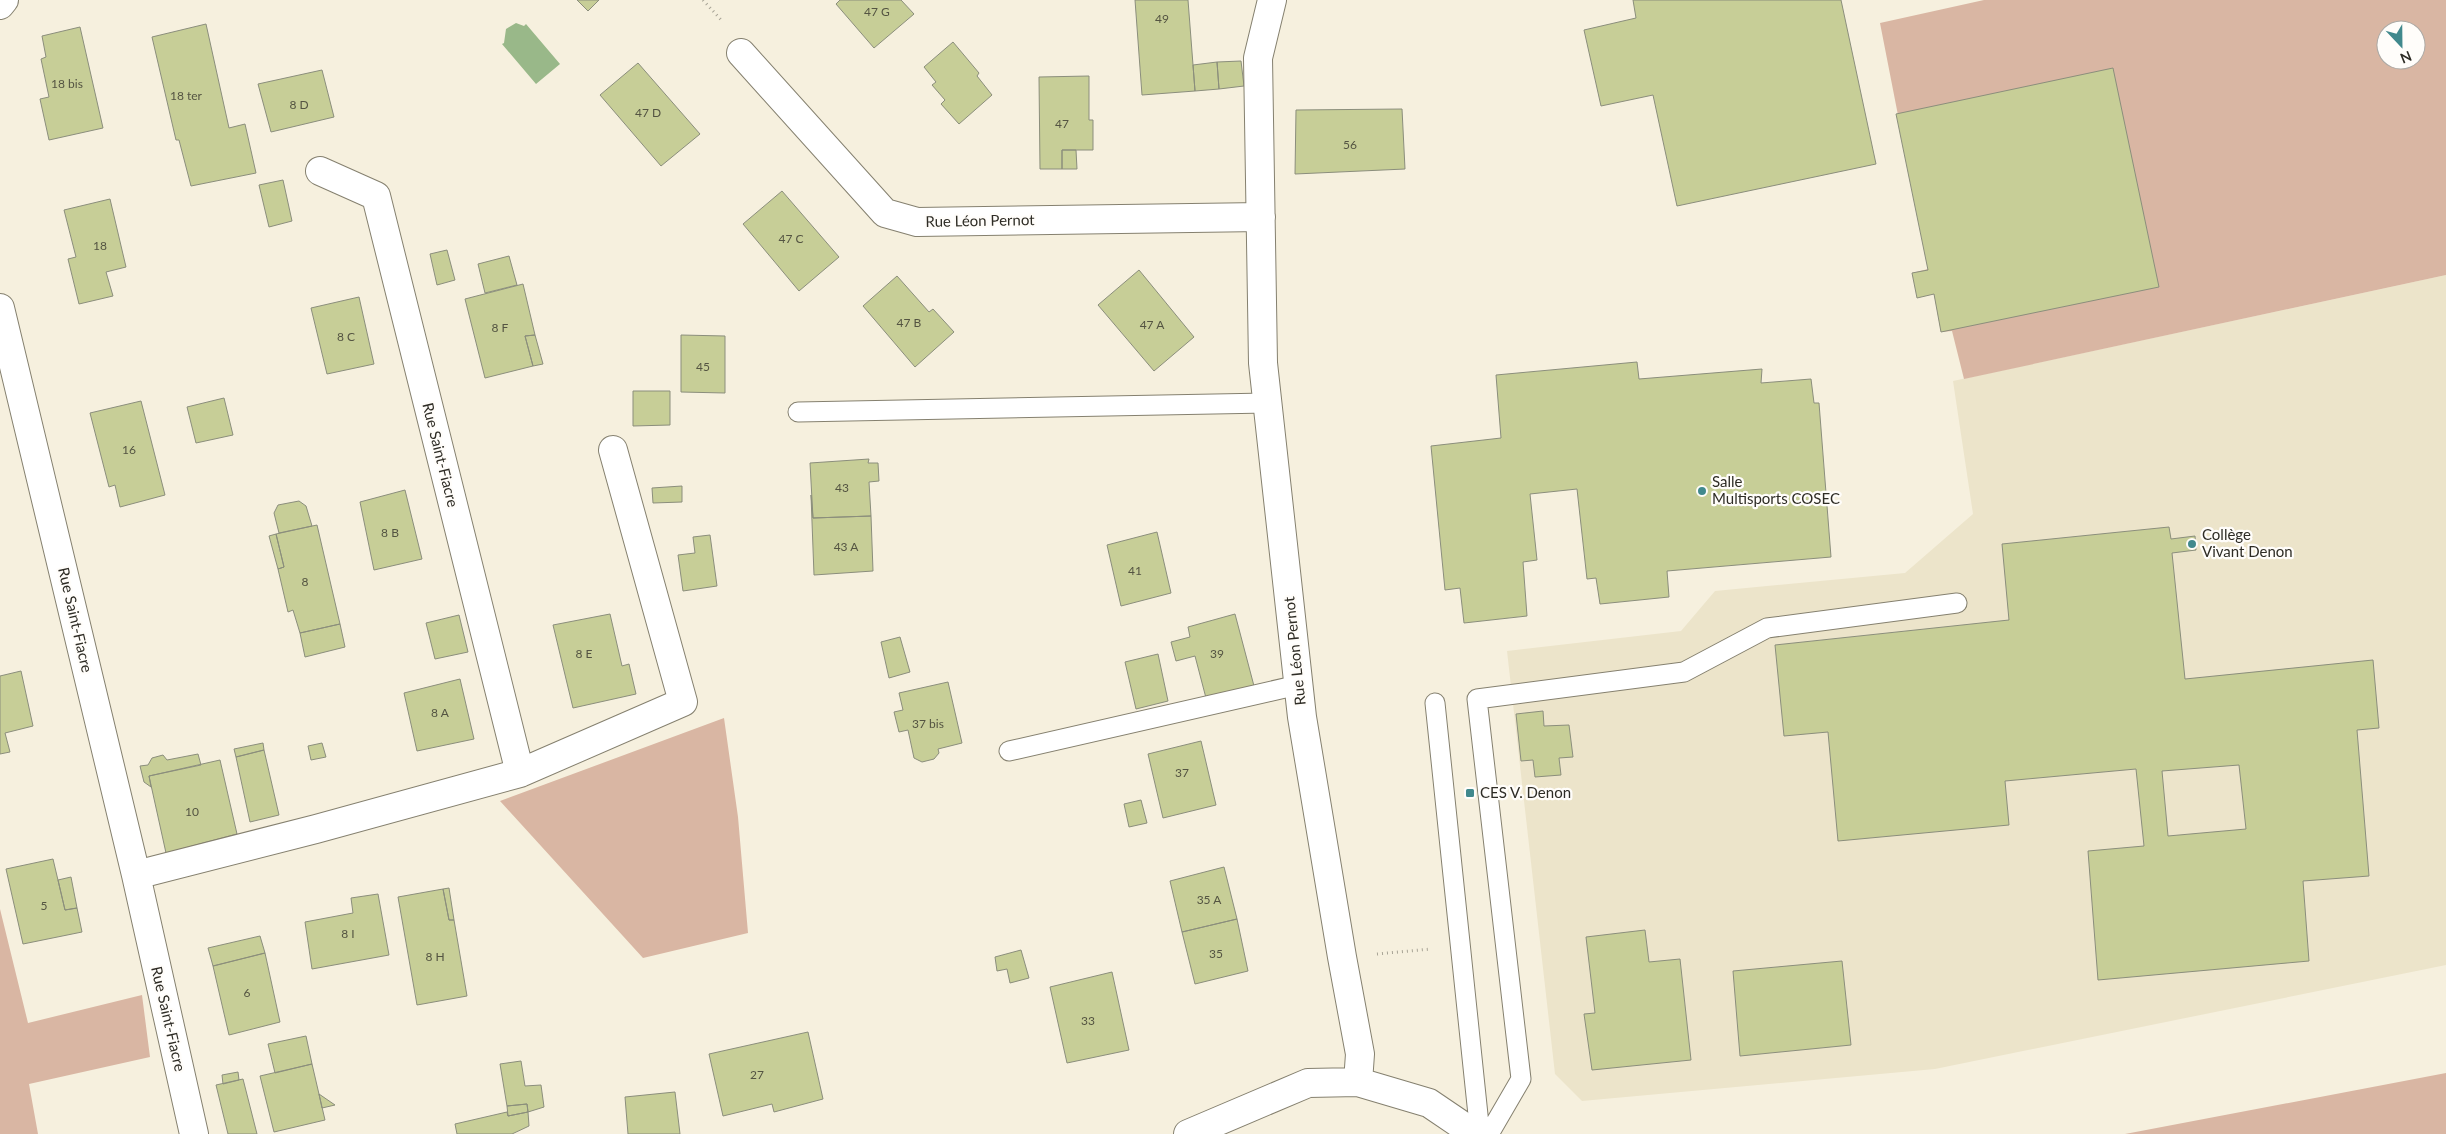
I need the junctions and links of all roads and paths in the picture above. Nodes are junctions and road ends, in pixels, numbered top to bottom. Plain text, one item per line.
1 (4, 0) edge
2 (1272, 0) edge
3 (0, 5) edge
4 (741, 52) dead end
5 (320, 171) dead end
6 (1261, 216) junction
7 (0, 308) edge
8 (1267, 403) junction
9 (798, 412) dead end
10 (613, 450) dead end
11 (1957, 603) dead end
12 (1298, 685) junction
13 (1435, 703) dead end
14 (1010, 751) dead end
15 (520, 773) junction
16 (136, 874) junction
17 (1358, 1082) junction
18 (194, 1134) edge
19 (1188, 1134) edge
20 (1469, 1134) edge
21 (1480, 1134) edge
22 (1489, 1134) edge

1 - 3 street
2 - 6 street, Rue Léon Pernot
4 - 6 street, Rue Léon Pernot
5 - 15 street, Rue Saint-Fiacre
6 - 8 street, Rue Léon Pernot
7 - 16 street, Rue Saint-Fiacre
8 - 9 lane
8 - 12 street, Rue Léon Pernot
10 - 15 street
11 - 22 lane
12 - 14 lane
12 - 17 street, Rue Léon Pernot
13 - 21 lane
15 - 16 street
16 - 18 street, Rue Saint-Fiacre
17 - 19 street
17 - 20 street

